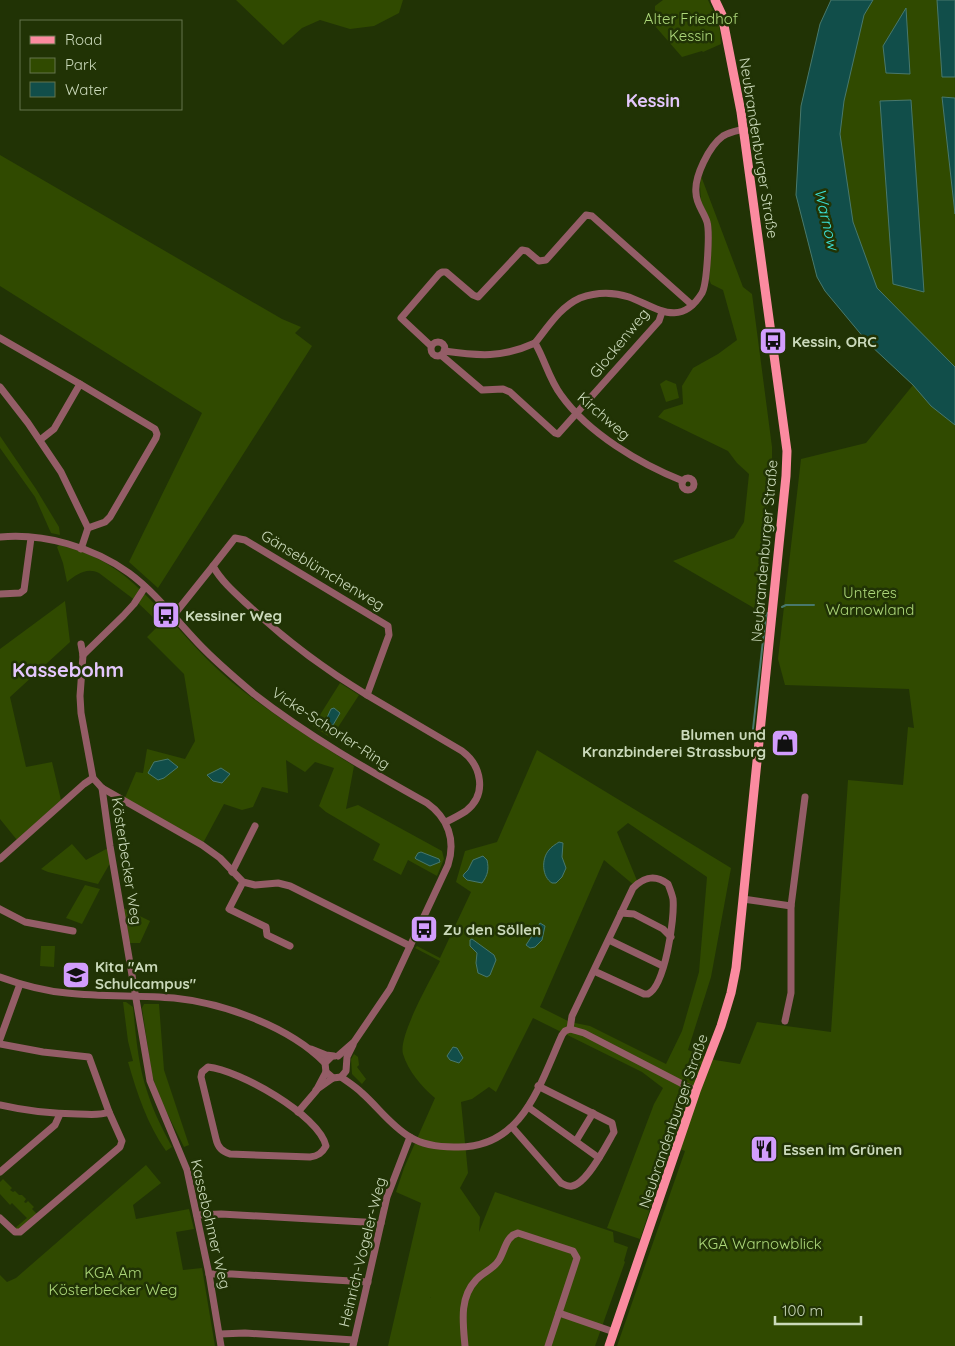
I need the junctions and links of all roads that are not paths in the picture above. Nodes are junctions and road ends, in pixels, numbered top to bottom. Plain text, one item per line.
1 (715, 0) edge
2 (744, 129) junction
3 (692, 304) junction
4 (662, 312) junction
5 (0, 338) edge
6 (535, 343) junction
7 (431, 346) junction
8 (443, 353) junction
9 (80, 384) junction
10 (0, 387) edge
11 (578, 414) junction
12 (40, 440) junction
13 (683, 481) dead end
14 (88, 528) junction
15 (0, 537) edge
16 (30, 538) junction
17 (81, 549) junction
18 (213, 566) junction
19 (145, 587) junction
20 (0, 594) edge
21 (173, 616) junction
22 (81, 644) dead end
23 (83, 655) junction
24 (367, 695) junction
25 (93, 778) junction
26 (102, 788) junction
27 (805, 797) dead end
28 (446, 822) junction
29 (255, 826) dead end
30 (0, 859) edge
31 (232, 872) junction
32 (243, 882) junction
33 (743, 899) junction
34 (791, 906) junction
35 (0, 909) edge
36 (621, 913) junction
37 (73, 931) dead end
38 (671, 937) junction
39 (609, 940) junction
40 (290, 946) dead end
41 (410, 946) junction
42 (663, 966) junction
43 (594, 971) junction
44 (0, 978) edge
45 (20, 984) junction
46 (136, 996) junction
47 (784, 1021) dead end
48 (570, 1029) junction
49 (0, 1039) edge
50 (354, 1042) junction
51 (0, 1044) edge
52 (311, 1049) junction
53 (335, 1057) junction
54 (325, 1063) junction
55 (346, 1063) junction
56 (326, 1072) junction
57 (340, 1075) junction
58 (538, 1086) junction
59 (316, 1091) junction
60 (696, 1091) junction
61 (0, 1105) edge
62 (528, 1107) junction
63 (109, 1112) junction
64 (298, 1112) junction
65 (593, 1113) junction
66 (60, 1114) junction
67 (512, 1127) junction
68 (410, 1137) junction
69 (576, 1141) junction
70 (599, 1158) junction
71 (0, 1172) edge
72 (197, 1215) junction
73 (0, 1218) edge
74 (381, 1223) junction
75 (209, 1274) junction
76 (368, 1282) junction
77 (559, 1314) junction
78 (614, 1332) junction
79 (220, 1334) junction
80 (353, 1343) edge
81 (221, 1346) edge
82 (465, 1346) edge
83 (548, 1346) edge
84 (609, 1346) edge

1 - 2 main road, Neubrandenburger Straße
2 - 3 street
2 - 33 main road, Neubrandenburger Straße
3 - 4 street
3 - 7 street
4 - 6 street
4 - 11 street, Glockenweg
5 - 9 street
6 - 8 street
6 - 11 street, Kirchweg
7 - 8 street
7 - 8 street
8 - 11 street, Glockenweg
9 - 12 street
9 - 14 street
10 - 12 street
11 - 13 street, Kirchweg
12 - 14 street
14 - 17 street
15 - 16 street, Vicke-Schorler-Ring
16 - 17 street, Vicke-Schorler-Ring
16 - 20 street
17 - 19 street, Vicke-Schorler-Ring
18 - 21 street, Gänseblümchenweg
18 - 24 street
18 - 24 street, Gänseblümchenweg
19 - 21 street, Vicke-Schorler-Ring
19 - 23 street
21 - 28 street, Vicke-Schorler-Ring
22 - 23 street
23 - 25 street
24 - 28 street
25 - 26 street, Kösterbecker Weg
25 - 30 street
26 - 31 street
26 - 46 street, Kösterbecker Weg
27 - 34 street
28 - 41 street
29 - 31 street
31 - 32 street
32 - 40 street
32 - 41 street
33 - 34 street
33 - 60 main road, Neubrandenburger Straße
34 - 47 street
35 - 37 street
36 - 38 street
36 - 38 street
36 - 39 street
38 - 42 street
39 - 42 street
39 - 43 street
41 - 50 street
42 - 43 street
43 - 48 street
44 - 45 street
45 - 46 street
45 - 49 street
46 - 52 street
46 - 72 street, Kassebohmer Weg
48 - 58 street
48 - 60 street
50 - 53 street
50 - 55 street
51 - 63 street
52 - 53 street
52 - 54 street
53 - 54 street
53 - 55 street
54 - 56 street
55 - 57 street
56 - 57 street
56 - 59 street
57 - 59 street
57 - 68 street
58 - 62 street
58 - 65 street
59 - 64 street
60 - 78 main road, Neubrandenburger Straße
61 - 66 street
62 - 67 street
62 - 69 street
63 - 66 street
63 - 73 street
64 - 64 street
65 - 69 street
65 - 70 street
66 - 71 street
67 - 68 street
67 - 70 street
68 - 74 street, Heinrich-Vogeler-Weg
69 - 70 street
72 - 74 street
72 - 75 street, Kassebohmer Weg
74 - 76 street, Heinrich-Vogeler-Weg
75 - 76 street
75 - 79 street, Kassebohmer Weg
76 - 80 street, Heinrich-Vogeler-Weg
77 - 78 street
77 - 82 street
77 - 83 street
78 - 84 main road, Neubrandenburger Straße
79 - 80 street
79 - 81 street, Kassebohmer Weg

